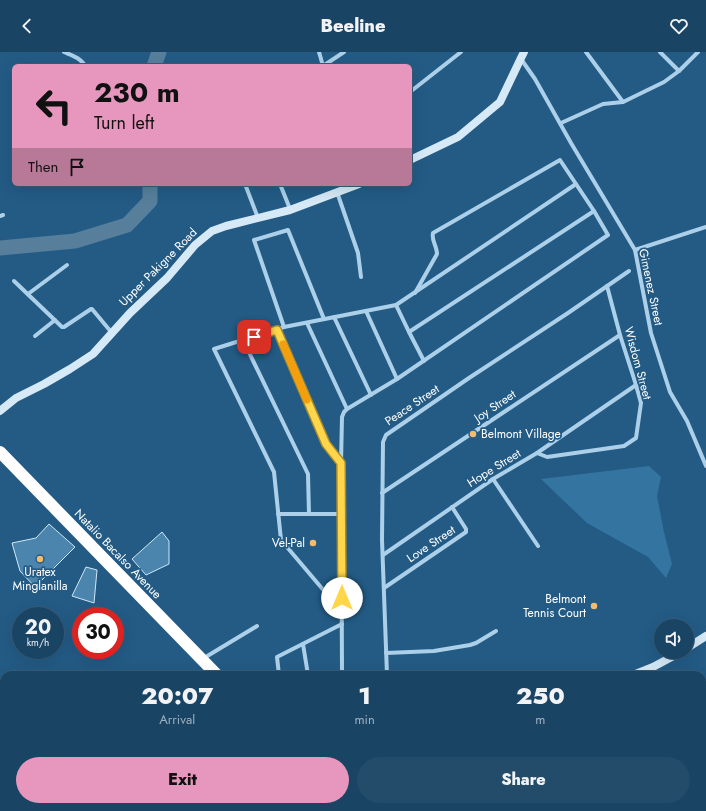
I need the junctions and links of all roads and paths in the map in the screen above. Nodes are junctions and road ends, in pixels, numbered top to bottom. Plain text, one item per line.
1 (64, 52) edge
2 (319, 52) edge
3 (344, 52) edge
4 (461, 52) edge
5 (586, 52) edge
6 (660, 52) edge
7 (698, 52) edge
8 (522, 55) edge
9 (84, 64) edge
10 (322, 64) edge
11 (326, 64) edge
12 (679, 71) junction
13 (412, 90) edge
14 (623, 102) junction
15 (561, 123) junction
16 (412, 159) edge
17 (576, 184) junction
18 (246, 186) edge
19 (281, 186) edge
20 (353, 186) edge
21 (337, 192) junction
22 (290, 210) junction
23 (594, 211) junction
24 (258, 218) junction
25 (706, 227) edge
26 (635, 250) junction
27 (67, 265) dead end
28 (629, 271) dead end
29 (361, 277) dead end
30 (14, 281) dead end
31 (607, 286) junction
32 (415, 293) junction
33 (28, 294) junction
34 (396, 306) junction
35 (366, 311) junction
36 (334, 318) junction
37 (324, 319) junction
38 (55, 320) junction
39 (307, 323) junction
40 (284, 327) junction
41 (277, 330) junction
42 (409, 332) junction
43 (112, 333) junction
44 (620, 335) junction
45 (35, 336) dead end
46 (243, 340) junction
47 (424, 361) junction
48 (397, 379) junction
49 (636, 385) junction
50 (370, 395) junction
51 (347, 409) junction
52 (0, 411) edge
53 (0, 452) edge
54 (536, 453) junction
55 (341, 463) junction
56 (706, 466) edge
57 (494, 479) junction
58 (382, 493) junction
59 (452, 507) junction
60 (278, 514) junction
61 (309, 514) junction
62 (341, 514) junction
63 (538, 546) dead end
64 (383, 555) junction
65 (384, 588) junction
66 (342, 612) junction
67 (342, 624) junction
68 (256, 626) dead end
69 (496, 630) dead end
70 (706, 636) edge
71 (303, 644) junction
72 (694, 644) edge
73 (386, 653) junction
74 (202, 659) junction
75 (667, 659) edge
76 (213, 671) edge
77 (279, 671) edge
78 (307, 671) edge
79 (342, 671) edge
80 (387, 671) edge
81 (643, 671) edge

1 - 9 street
2 - 10 street
3 - 11 street
4 - 13 street
5 - 14 street
6 - 12 street
7 - 12 street
8 - 15 street, Gimenez Street
8 - 16 street
12 - 14 street
14 - 15 street
15 - 26 street, Gimenez Street
17 - 23 street
17 - 32 street
17 - 32 street
18 - 24 street
19 - 22 street
20 - 21 street, Upper Pakigne Road
21 - 22 street, Upper Pakigne Road
21 - 29 street
22 - 24 street, Upper Pakigne Road
23 - 42 street
23 - 47 street
24 - 43 street, Upper Pakigne Road
25 - 26 street
26 - 56 street, Gimenez Street
27 - 33 street
28 - 31 street, Peace Street
30 - 33 street
31 - 44 street, Wisdom Street
31 - 58 street, Peace Street
32 - 34 street
33 - 38 street
34 - 35 street
34 - 42 street
35 - 36 street
35 - 48 street
36 - 37 street
36 - 50 street
37 - 39 street
37 - 40 street
38 - 43 street
38 - 45 street
39 - 40 street
39 - 51 street
40 - 41 street
41 - 46 street
41 - 55 street
42 - 47 street
43 - 52 street, Upper Pakigne Road
44 - 49 street, Wisdom Street
44 - 58 street, Joy Street
46 - 60 street
46 - 61 street
47 - 48 street
48 - 50 street
49 - 54 street, Hope Street
49 - 54 street, Wisdom Street
50 - 51 street
51 - 55 street
53 - 74 highway, Natalio Bacalso Avenue
54 - 57 street, Hope Street
55 - 62 street
57 - 59 street, Hope Street
57 - 63 street
58 - 64 street, Peace Street
59 - 64 street, Hope Street
59 - 65 street, Love Street
60 - 61 street
60 - 66 street
61 - 62 street
62 - 66 street
64 - 65 street, Peace Street
65 - 73 street, Peace Street
66 - 67 street
67 - 71 street
67 - 79 street
68 - 74 street
69 - 73 street
70 - 72 street
71 - 77 street
71 - 78 street
73 - 80 street, Peace Street
74 - 76 highway, Natalio Bacalso Avenue
75 - 81 street

